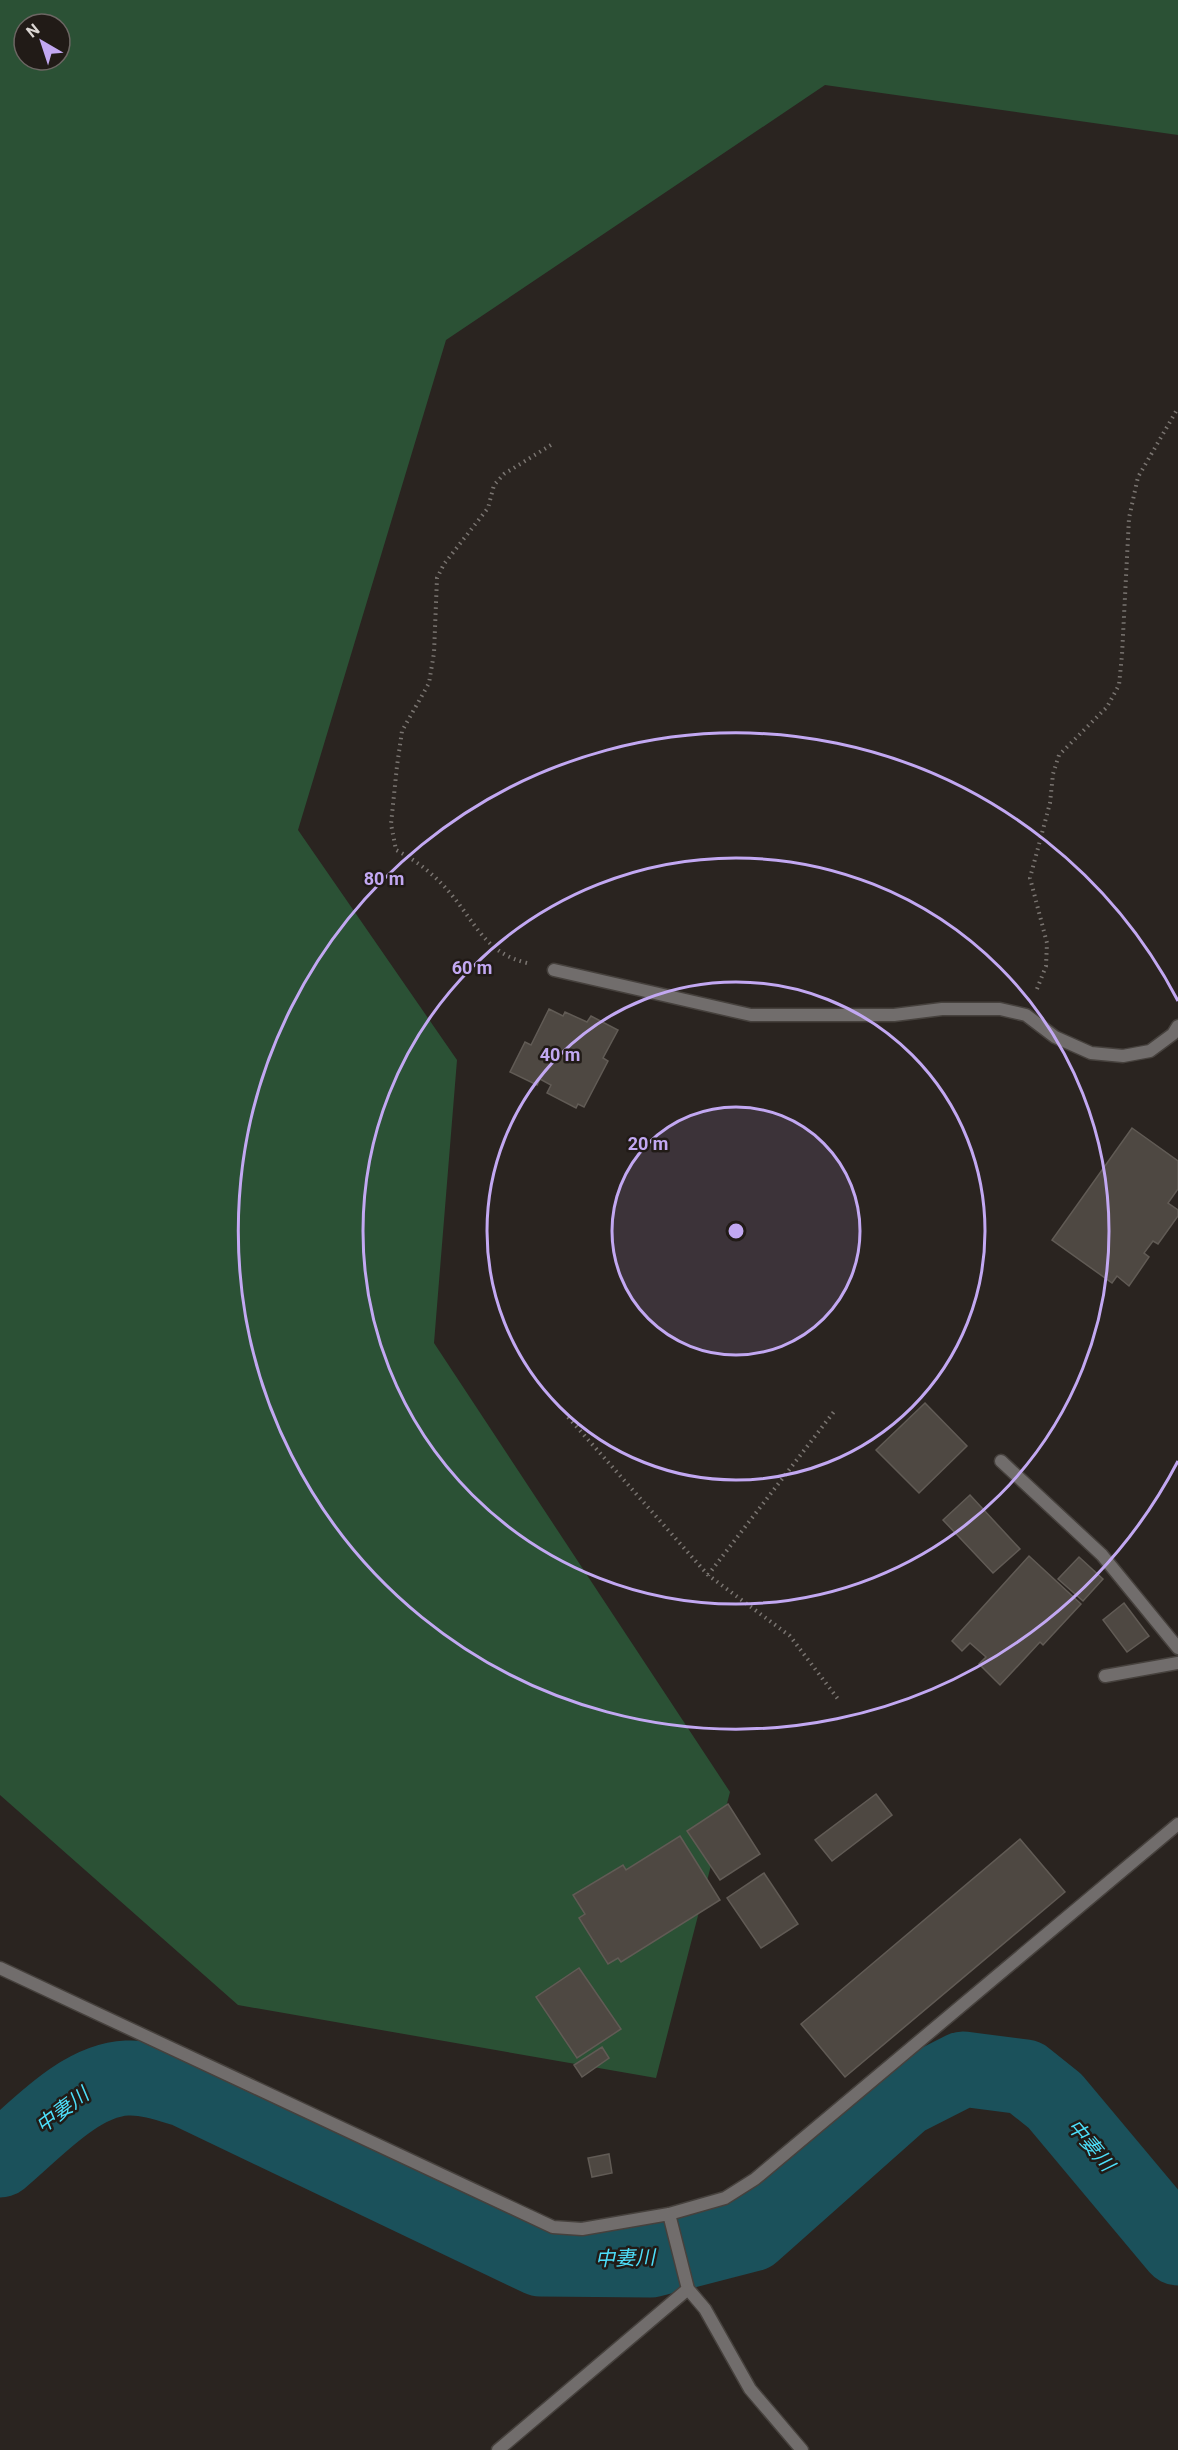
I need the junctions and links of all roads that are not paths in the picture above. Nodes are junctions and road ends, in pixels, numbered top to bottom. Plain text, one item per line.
1 (554, 970) road end
2 (1178, 1026) edge
3 (1001, 1461) dead end
4 (1178, 1648) edge
5 (1178, 1663) edge
6 (1105, 1676) dead end
7 (1178, 1824) edge
8 (0, 1968) edge
9 (669, 2214) junction
10 (688, 2289) junction
11 (498, 2450) edge
12 (802, 2450) edge

1 - 2 street
3 - 4 street
5 - 6 street
7 - 9 street
8 - 9 street
9 - 10 street
10 - 11 street
10 - 12 street

